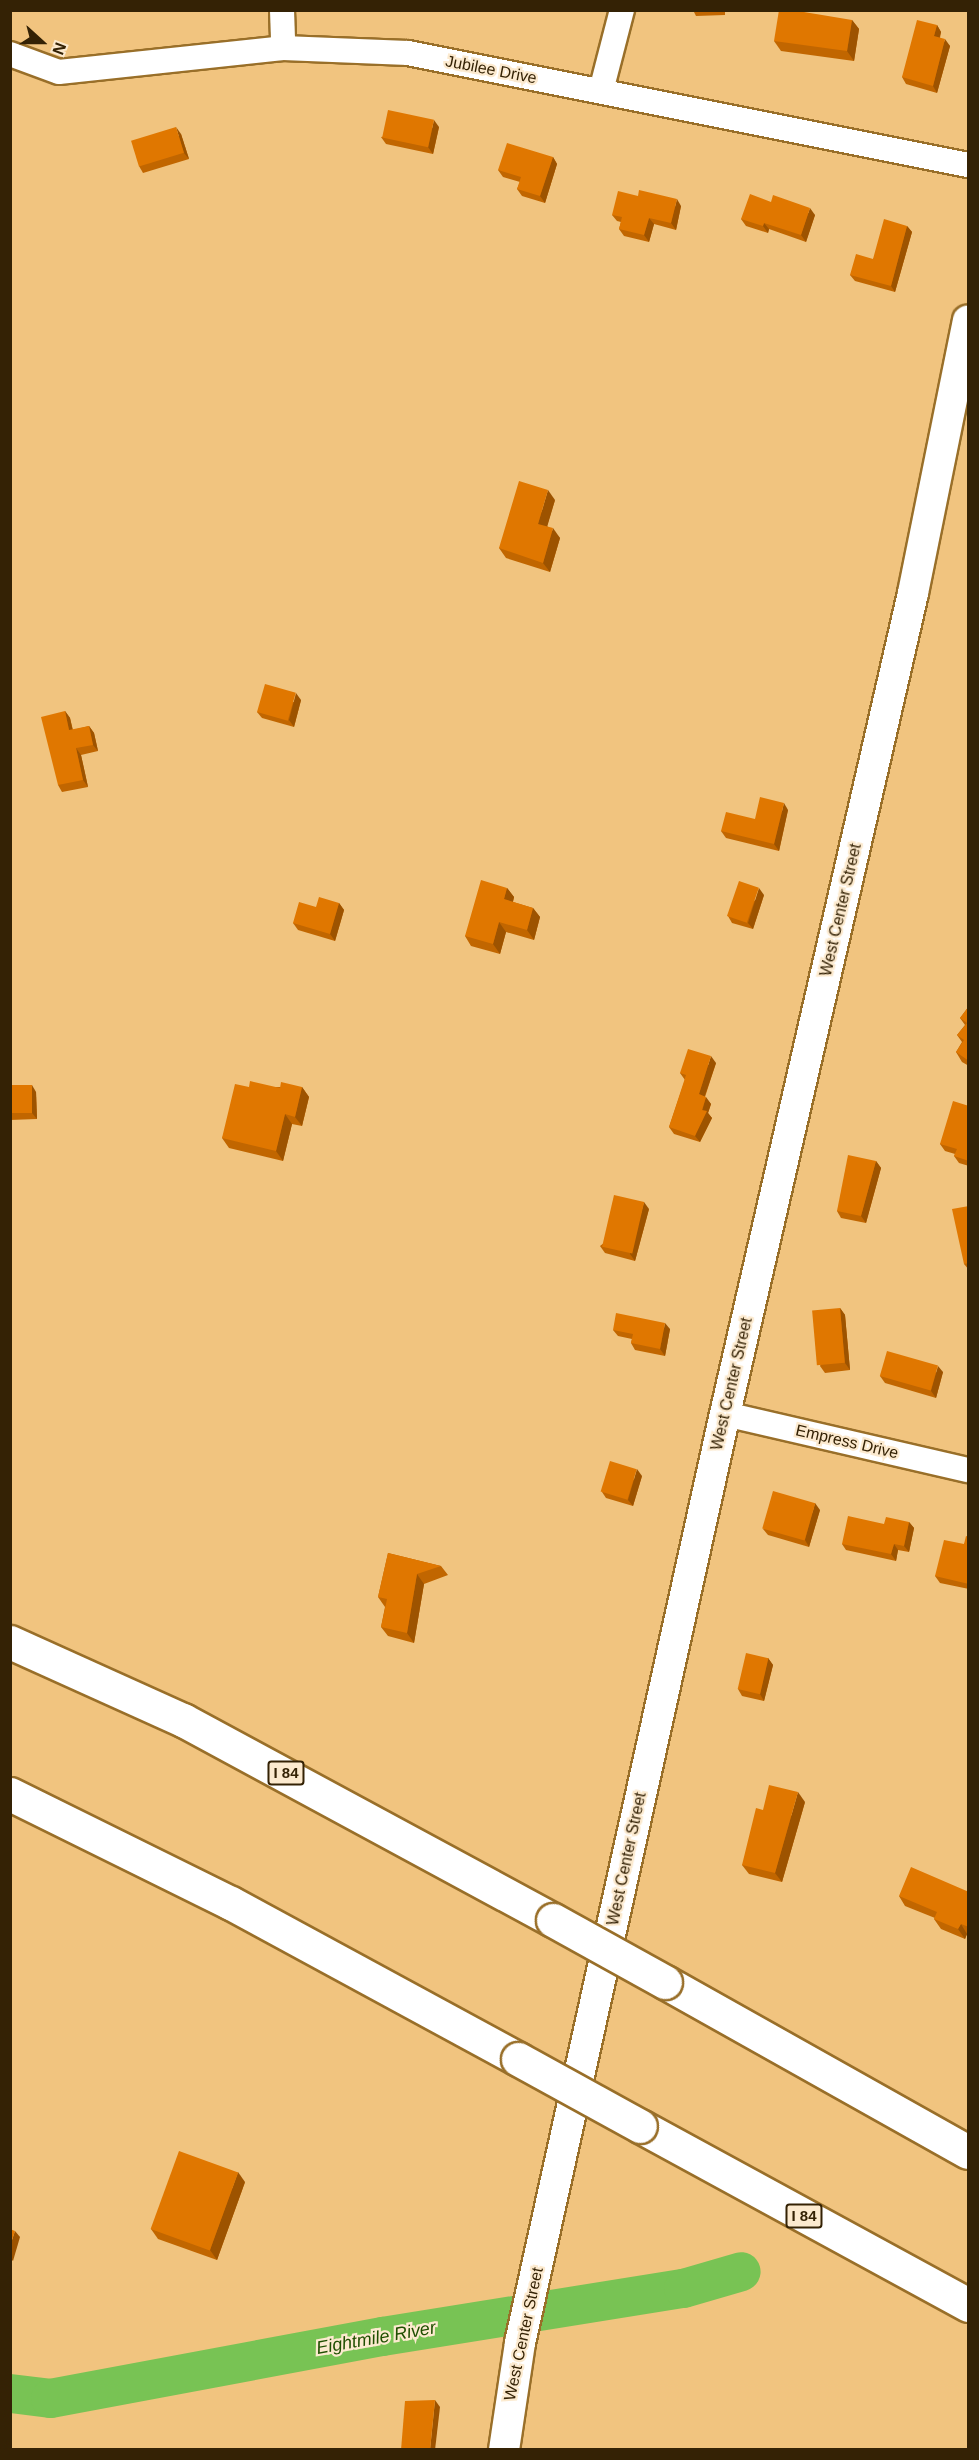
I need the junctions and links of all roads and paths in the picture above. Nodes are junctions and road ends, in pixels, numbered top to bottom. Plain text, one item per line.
1 (282, 10) edge
2 (622, 10) edge
3 (283, 48) junction
4 (10, 54) edge
5 (601, 91) junction
6 (969, 165) edge
7 (969, 320) edge
8 (725, 1414) junction
9 (969, 1470) edge
10 (10, 1642) edge
11 (10, 1794) edge
12 (969, 2152) edge
13 (969, 2306) edge
14 (504, 2450) edge

1 - 3 street
2 - 5 street
3 - 4 street, Jubilee Drive
3 - 5 street, Jubilee Drive
5 - 6 street, Jubilee Drive
7 - 8 street, West Center Street
8 - 9 street, Empress Drive
8 - 14 street, West Center Street
10 - 12 highway, I 84, bridge
11 - 13 highway, I 84, bridge

